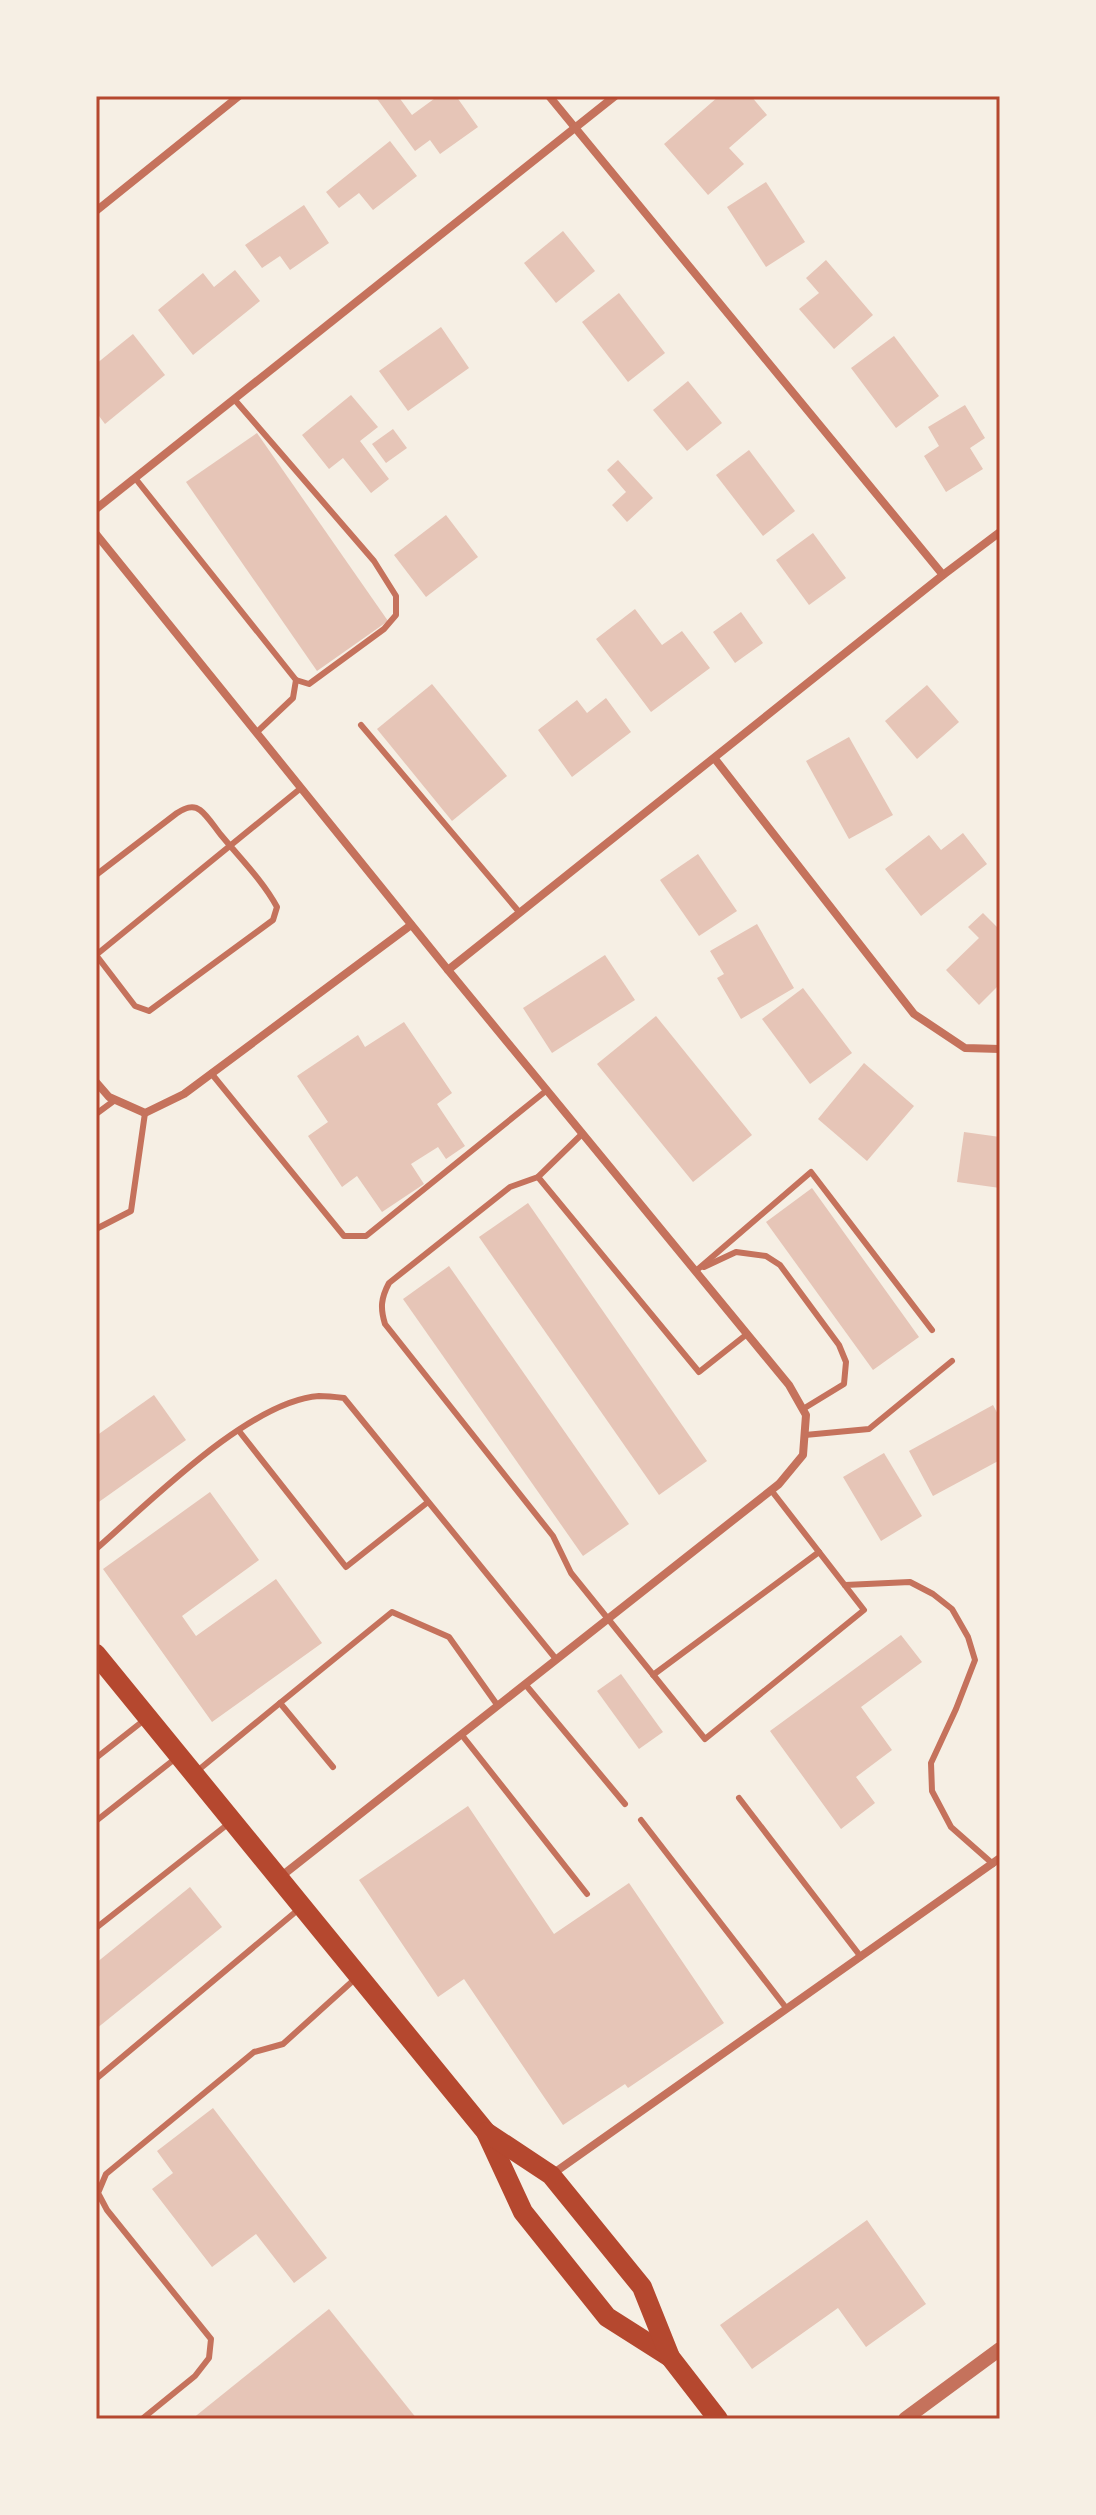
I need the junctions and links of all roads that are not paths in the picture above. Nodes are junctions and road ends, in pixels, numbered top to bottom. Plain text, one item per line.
1 (239, 96) edge
2 (549, 96) edge
3 (615, 96) edge
4 (574, 127) junction
5 (96, 211) edge
6 (234, 399) junction
7 (135, 478) junction
8 (96, 509) edge
9 (1000, 532) edge
10 (96, 534) edge
11 (943, 575) junction
12 (296, 680) junction
13 (361, 725) dead end
14 (257, 732) junction
15 (715, 759) junction
16 (301, 788) junction
17 (231, 847) junction
18 (96, 875) edge
19 (520, 913) junction
20 (411, 925) junction
21 (448, 970) junction
22 (1000, 1049) edge
23 (211, 1073) junction
24 (96, 1082) edge
25 (547, 1090) junction
26 (115, 1100) junction
27 (145, 1113) junction
28 (96, 1114) edge
29 (582, 1134) junction
30 (538, 1177) junction
31 (96, 1229) edge
32 (697, 1270) junction
33 (932, 1330) dead end
34 (747, 1334) junction
35 (952, 1361) dead end
36 (803, 1409) junction
37 (239, 1431) junction
38 (805, 1435) junction
39 (771, 1490) junction
40 (428, 1502) junction
41 (96, 1549) edge
42 (819, 1552) junction
43 (844, 1585) junction
44 (608, 1618) junction
45 (96, 1654) edge
46 (556, 1659) junction
47 (653, 1675) junction
48 (525, 1684) junction
49 (280, 1703) junction
50 (498, 1706) junction
51 (148, 1717) junction
52 (461, 1734) junction
53 (179, 1756) junction
54 (96, 1758) edge
55 (333, 1767) dead end
56 (194, 1774) junction
57 (739, 1798) dead end
58 (625, 1804) dead end
59 (641, 1820) dead end
60 (96, 1821) edge
61 (232, 1821) junction
62 (996, 1861) edge
63 (279, 1879) junction
64 (587, 1894) dead end
65 (302, 1906) junction
66 (96, 1928) edge
67 (861, 1957) junction
68 (358, 1976) junction
69 (787, 2009) junction
70 (96, 2079) edge
71 (486, 2132) junction
72 (551, 2175) junction
73 (1000, 2349) edge
74 (670, 2357) junction
75 (142, 2419) edge
76 (718, 2419) edge
77 (905, 2419) edge

1 - 5 street
2 - 4 street
3 - 4 street
4 - 6 street
4 - 11 street
6 - 7 street
6 - 12 lane
7 - 8 street
7 - 12 lane
9 - 11 street
10 - 14 street
11 - 15 street
12 - 14 lane
13 - 19 lane
14 - 16 street
15 - 19 street
15 - 22 street
16 - 17 lane
16 - 20 street
17 - 17 lane
17 - 18 lane
19 - 21 street
20 - 21 street
20 - 23 street
21 - 25 street
23 - 25 lane
23 - 27 street
24 - 26 street
25 - 29 street
26 - 27 street
26 - 28 lane
27 - 31 lane
29 - 30 lane
29 - 32 street
30 - 34 lane
30 - 44 lane
32 - 33 lane
32 - 34 street
32 - 36 lane
34 - 36 street
35 - 38 lane
36 - 38 street
37 - 40 lane
37 - 40 lane
37 - 41 lane
38 - 39 street
39 - 42 lane
39 - 44 street
40 - 46 lane
42 - 43 lane
42 - 47 lane
43 - 47 lane
43 - 62 lane
44 - 46 street
44 - 47 lane
45 - 51 main road
46 - 48 street
48 - 50 street
48 - 58 lane
49 - 50 lane
49 - 55 lane
49 - 56 lane
50 - 52 street
51 - 53 main road
51 - 54 lane
52 - 63 street
52 - 64 lane
53 - 56 main road
53 - 60 lane
56 - 61 main road
57 - 67 lane
59 - 69 lane
61 - 63 main road
61 - 66 lane
62 - 67 street
63 - 65 main road
65 - 68 main road
65 - 70 lane
67 - 69 street
68 - 71 main road
68 - 75 lane
69 - 72 street
71 - 72 main road
71 - 74 main road
72 - 74 main road
73 - 77 street
74 - 76 main road

